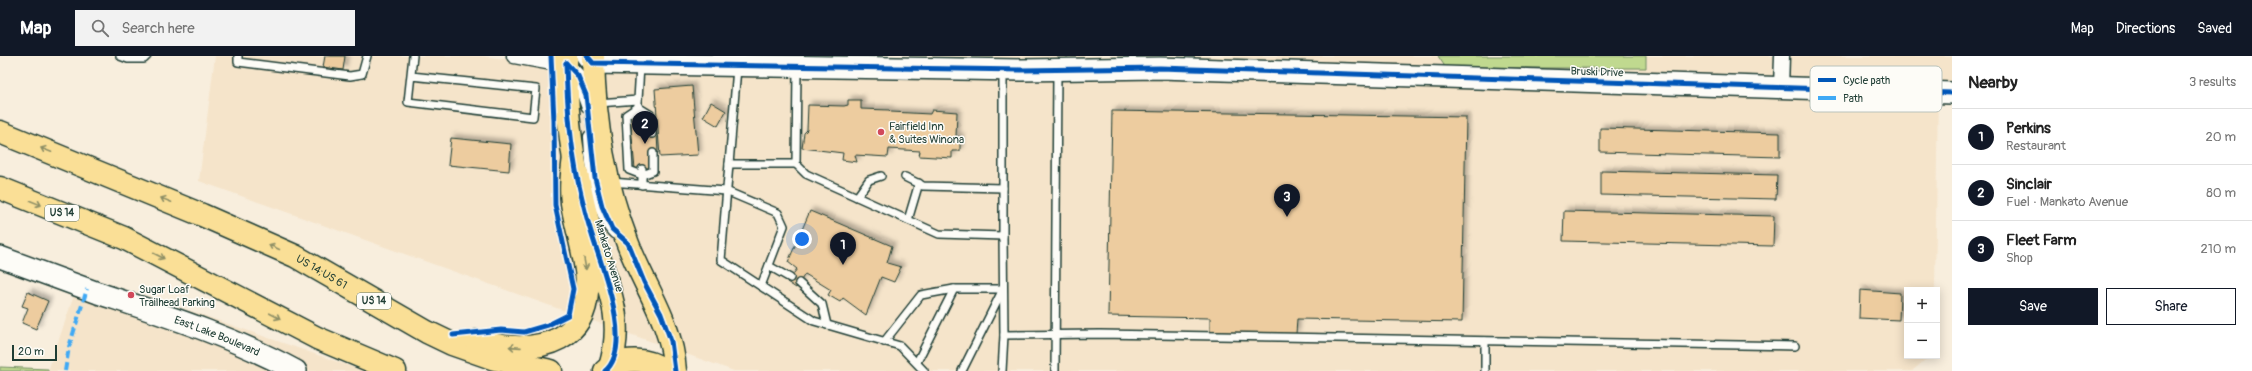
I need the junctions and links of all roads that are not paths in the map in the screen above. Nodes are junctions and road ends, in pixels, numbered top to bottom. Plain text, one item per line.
1 (120, 56) edge
2 (147, 56) edge
3 (238, 56) edge
4 (367, 56) edge
5 (413, 56) edge
6 (514, 56) edge
7 (1782, 56) edge
8 (591, 58) edge
9 (566, 60) edge
10 (701, 61) edge
11 (774, 61) edge
12 (820, 62) edge
13 (1160, 62) edge
14 (640, 64) junction
15 (737, 66) junction
16 (797, 67) junction
17 (1015, 68) junction
18 (1057, 70) junction
19 (411, 76) junction
20 (1781, 88) junction
21 (1810, 89) edge
22 (1942, 93) edge
23 (1952, 93) edge
24 (596, 103) junction
25 (638, 104) junction
26 (639, 116) dead end
27 (0, 132) edge
28 (652, 134) dead end
29 (653, 153) dead end
30 (574, 157) junction
31 (729, 164) junction
32 (796, 164) junction
33 (642, 172) junction
34 (881, 176) dead end
35 (905, 177) dead end
36 (610, 182) junction
37 (919, 183) junction
38 (642, 185) junction
39 (0, 188) edge
40 (1003, 188) junction
41 (726, 191) junction
42 (857, 197) junction
43 (908, 220) junction
44 (1003, 236) junction
45 (628, 243) junction
46 (0, 257) edge
47 (769, 266) junction
48 (790, 278) dead end
49 (799, 283) dead end
50 (761, 286) junction
51 (954, 289) junction
52 (1003, 290) junction
53 (409, 322) junction
54 (827, 325) junction
55 (1054, 334) junction
56 (1004, 335) junction
57 (1485, 341) junction
58 (884, 342) junction
59 (1795, 346) dead end
60 (917, 362) junction
61 (607, 369) edge
62 (296, 371) edge
63 (395, 371) edge
64 (551, 371) edge
65 (666, 371) edge
66 (674, 371) edge
67 (924, 371) edge
68 (962, 371) edge
69 (1002, 371) edge
70 (1055, 371) edge
71 (1485, 371) edge

1 - 2 lane
3 - 4 lane
5 - 19 lane
6 - 9 street
7 - 20 street
8 - 14 street, Bruski Drive
8 - 24 main road, Mankato Avenue
9 - 30 main road, Mankato Avenue
9 - 45 street
10 - 14 street, Bruski Drive
10 - 15 street, Bruski Drive
11 - 15 street, Bruski Drive
11 - 16 street, Bruski Drive
12 - 16 street, Bruski Drive
12 - 17 street, Bruski Drive
13 - 18 street, Bruski Drive
13 - 20 street, Bruski Drive
14 - 25 lane
15 - 31 lane
16 - 32 lane
17 - 18 street, Bruski Drive
17 - 40 lane
18 - 55 lane
19 - 19 lane
20 - 21 street, Bruski Drive
22 - 23 street, Bruski Drive
24 - 25 lane
24 - 36 main road, Mankato Avenue
25 - 26 lane
25 - 28 lane
25 - 33 lane
53 -> 27 main road, US 14;US 61 / US 14
29 - 33 lane
30 -> 53 main road
30 - 61 main road, Mankato Avenue
31 - 32 lane
31 - 41 lane
32 - 42 lane
33 - 38 lane
34 - 42 lane
35 - 37 lane
36 - 38 lane
36 - 45 main road, Mankato Avenue
37 - 40 lane
37 - 43 lane
38 - 41 lane
39 -> 63 main road, US 14
40 - 44 lane
41 - 47 lane
41 - 50 lane
42 - 43 lane
43 - 44 lane
44 - 52 lane
45 - 66 main road, Mankato Avenue
46 - 62 street, East Lake Boulevard
47 - 48 lane
47 - 50 lane
49 - 54 lane
50 - 54 lane
51 - 52 lane
51 - 58 lane
51 - 60 lane
52 - 56 lane
52 - 68 lane
53 - 64 main road, US 14;US 61 / US 14
54 - 58 lane
55 - 56 lane
55 - 57 lane
55 - 70 lane
56 - 69 lane
57 - 59 lane
57 - 71 lane
58 - 60 lane
60 - 67 lane
61 - 65 main road

